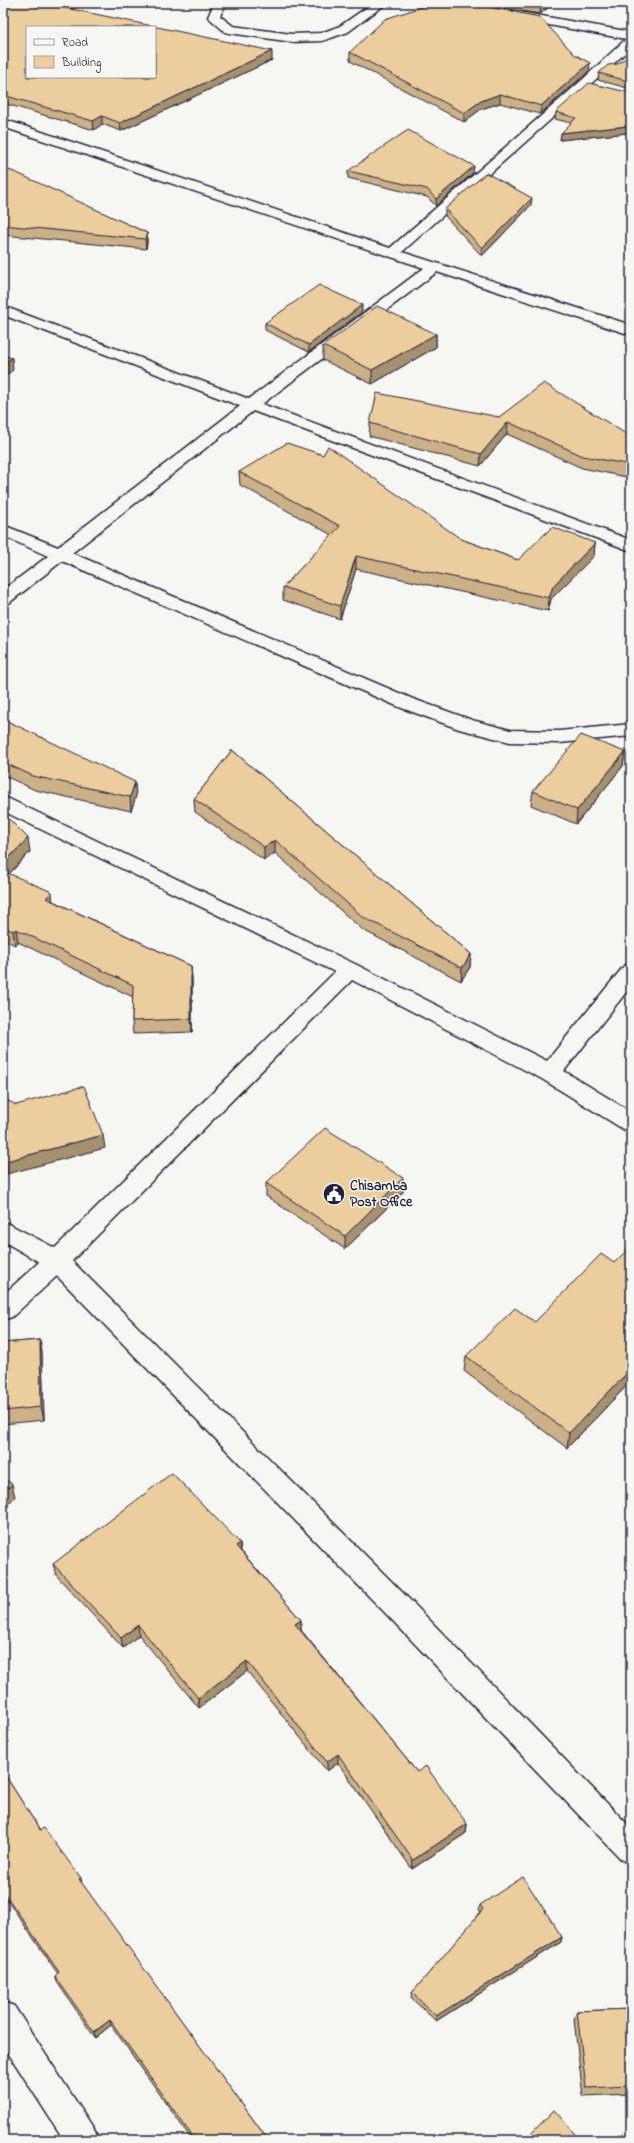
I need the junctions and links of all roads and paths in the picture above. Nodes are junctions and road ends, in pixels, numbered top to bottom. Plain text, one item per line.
1 (220, 3) edge
2 (381, 3) edge
3 (501, 13) edge
4 (631, 36) edge
5 (631, 41) edge
6 (586, 83) junction
7 (601, 87) edge
8 (3, 123) edge
9 (392, 253) junction
10 (436, 267) junction
11 (3, 310) edge
12 (631, 330) edge
13 (252, 405) junction
14 (3, 530) edge
15 (631, 546) edge
16 (62, 554) junction
17 (3, 599) edge
18 (631, 730) edge
19 (3, 802) edge
20 (350, 970) junction
21 (631, 971) edge
22 (550, 1073) junction
23 (631, 1123) edge
24 (3, 1230) edge
25 (57, 1261) junction
26 (3, 1310) edge
27 (631, 1849) edge
28 (3, 2017) edge
29 (84, 2140) edge

1 - 2 street
3 - 4 street
5 - 6 street
6 - 7 street
6 - 9 street
8 - 9 street
9 - 10 street
10 - 12 street
10 - 13 street
11 - 13 street
13 - 15 street
13 - 16 street
14 - 16 street
16 - 17 street
16 - 18 street
19 - 20 street
20 - 22 street
20 - 25 street
21 - 22 street
22 - 23 street
24 - 25 street
25 - 26 street
25 - 27 street
28 - 29 street

